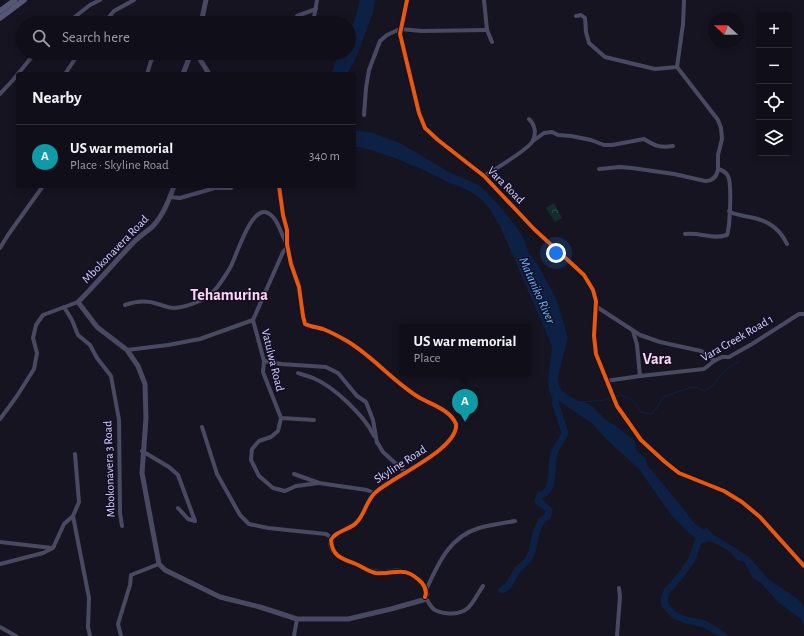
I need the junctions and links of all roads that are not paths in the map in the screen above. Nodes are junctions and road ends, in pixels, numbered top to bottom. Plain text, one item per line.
1 (15, 0) edge
2 (24, 0) edge
3 (100, 0) edge
4 (134, 0) edge
5 (206, 0) edge
6 (317, 0) edge
7 (407, 0) edge
8 (484, 0) edge
9 (684, 0) edge
10 (316, 9) junction
11 (0, 11) edge
12 (76, 16) edge
13 (110, 16) edge
14 (203, 16) edge
15 (297, 16) dead end
16 (314, 16) edge
17 (576, 16) dead end
18 (0, 18) edge
19 (400, 29) junction
20 (487, 30) junction
21 (492, 42) dead end
22 (29, 60) edge
23 (74, 60) edge
24 (152, 60) edge
25 (188, 60) edge
26 (200, 60) edge
27 (677, 67) junction
28 (20, 72) edge
29 (66, 72) edge
30 (148, 72) edge
31 (184, 72) edge
32 (208, 72) edge
33 (16, 76) edge
34 (0, 94) edge
35 (364, 115) dead end
36 (529, 119) dead end
37 (533, 141) junction
38 (673, 146) dead end
39 (718, 168) junction
40 (600, 169) dead end
41 (484, 176) junction
42 (42, 188) edge
43 (173, 188) edge
44 (231, 188) dead end
45 (279, 188) edge
46 (170, 197) junction
47 (729, 211) junction
48 (685, 234) dead end
49 (787, 244) dead end
50 (288, 245) junction
51 (0, 248) edge
52 (78, 302) junction
53 (125, 305) dead end
54 (64, 307) junction
55 (597, 307) junction
56 (804, 314) edge
57 (253, 320) junction
58 (633, 331) junction
59 (127, 350) junction
60 (264, 361) junction
61 (714, 361) junction
62 (298, 373) dead end
63 (640, 376) junction
64 (606, 380) junction
65 (280, 418) junction
66 (0, 419) edge
67 (314, 420) dead end
68 (202, 427) dead end
69 (377, 443) junction
70 (142, 451) junction
71 (75, 454) dead end
72 (406, 473) junction
73 (294, 474) dead end
74 (319, 483) junction
75 (374, 493) junction
76 (178, 508) dead end
77 (73, 516) junction
78 (515, 521) dead end
79 (122, 526) dead end
80 (332, 538) junction
81 (0, 542) edge
82 (53, 548) junction
83 (0, 564) edge
84 (159, 564) junction
85 (804, 566) edge
86 (483, 586) dead end
87 (619, 588) dead end
88 (426, 590) junction
89 (425, 597) junction
90 (297, 619) junction
91 (0, 627) edge
92 (16, 636) edge
93 (90, 636) edge
94 (121, 636) edge
95 (294, 636) edge
96 (617, 636) edge

1 - 11 main road
2 - 18 main road
3 - 12 street
4 - 13 street
5 - 14 street
6 - 10 street
7 - 19 street, Vara Road
8 - 20 street
9 - 27 street
10 - 15 street
10 - 16 street
17 - 27 street
19 - 20 street
19 - 35 street
19 - 41 street, Vara Road
20 - 21 street
22 - 28 street
23 - 29 street
24 - 30 street
25 - 31 street
26 - 32 street
27 - 39 street
33 - 34 street
36 - 37 street
37 - 38 street
37 - 41 street
39 - 40 street
39 - 47 street
41 - 55 street, Vara Road
42 - 51 street
43 - 46 street, Mbokonavera Road
44 - 46 street
45 - 50 street, Skyline Road
46 - 52 street, Mbokonavera Road
47 - 48 street
47 - 49 street
50 - 53 street
50 - 57 street
50 - 72 street, Skyline Road
52 - 54 street
52 - 59 street
54 - 66 street
54 - 79 street, Mbokonavera 3 Road
55 - 58 street
55 - 64 street, Vara Road
56 - 61 street, Vara Creek Road 1
57 - 59 street
57 - 60 street, Vatulwa Road
58 - 61 street
58 - 63 street
59 - 70 street
60 - 65 street, Vatulwa Road
60 - 69 street
61 - 63 street, Vara Creek Road 1
62 - 69 street
63 - 64 street, Vara Creek Road 1
64 - 85 street, Vara Road
65 - 67 street
65 - 74 street
68 - 80 street
69 - 72 street
70 - 76 street
70 - 84 street
71 - 77 street
72 - 75 street, Skyline Road
73 - 74 street
74 - 75 street
75 - 80 street, Skyline Road
77 - 82 street
77 - 93 street
78 - 88 street
80 - 88 street
81 - 82 street
82 - 83 street
84 - 90 street
84 - 94 street
86 - 89 street
87 - 96 street
88 - 89 street
89 - 90 street
90 - 95 street
91 - 92 street

